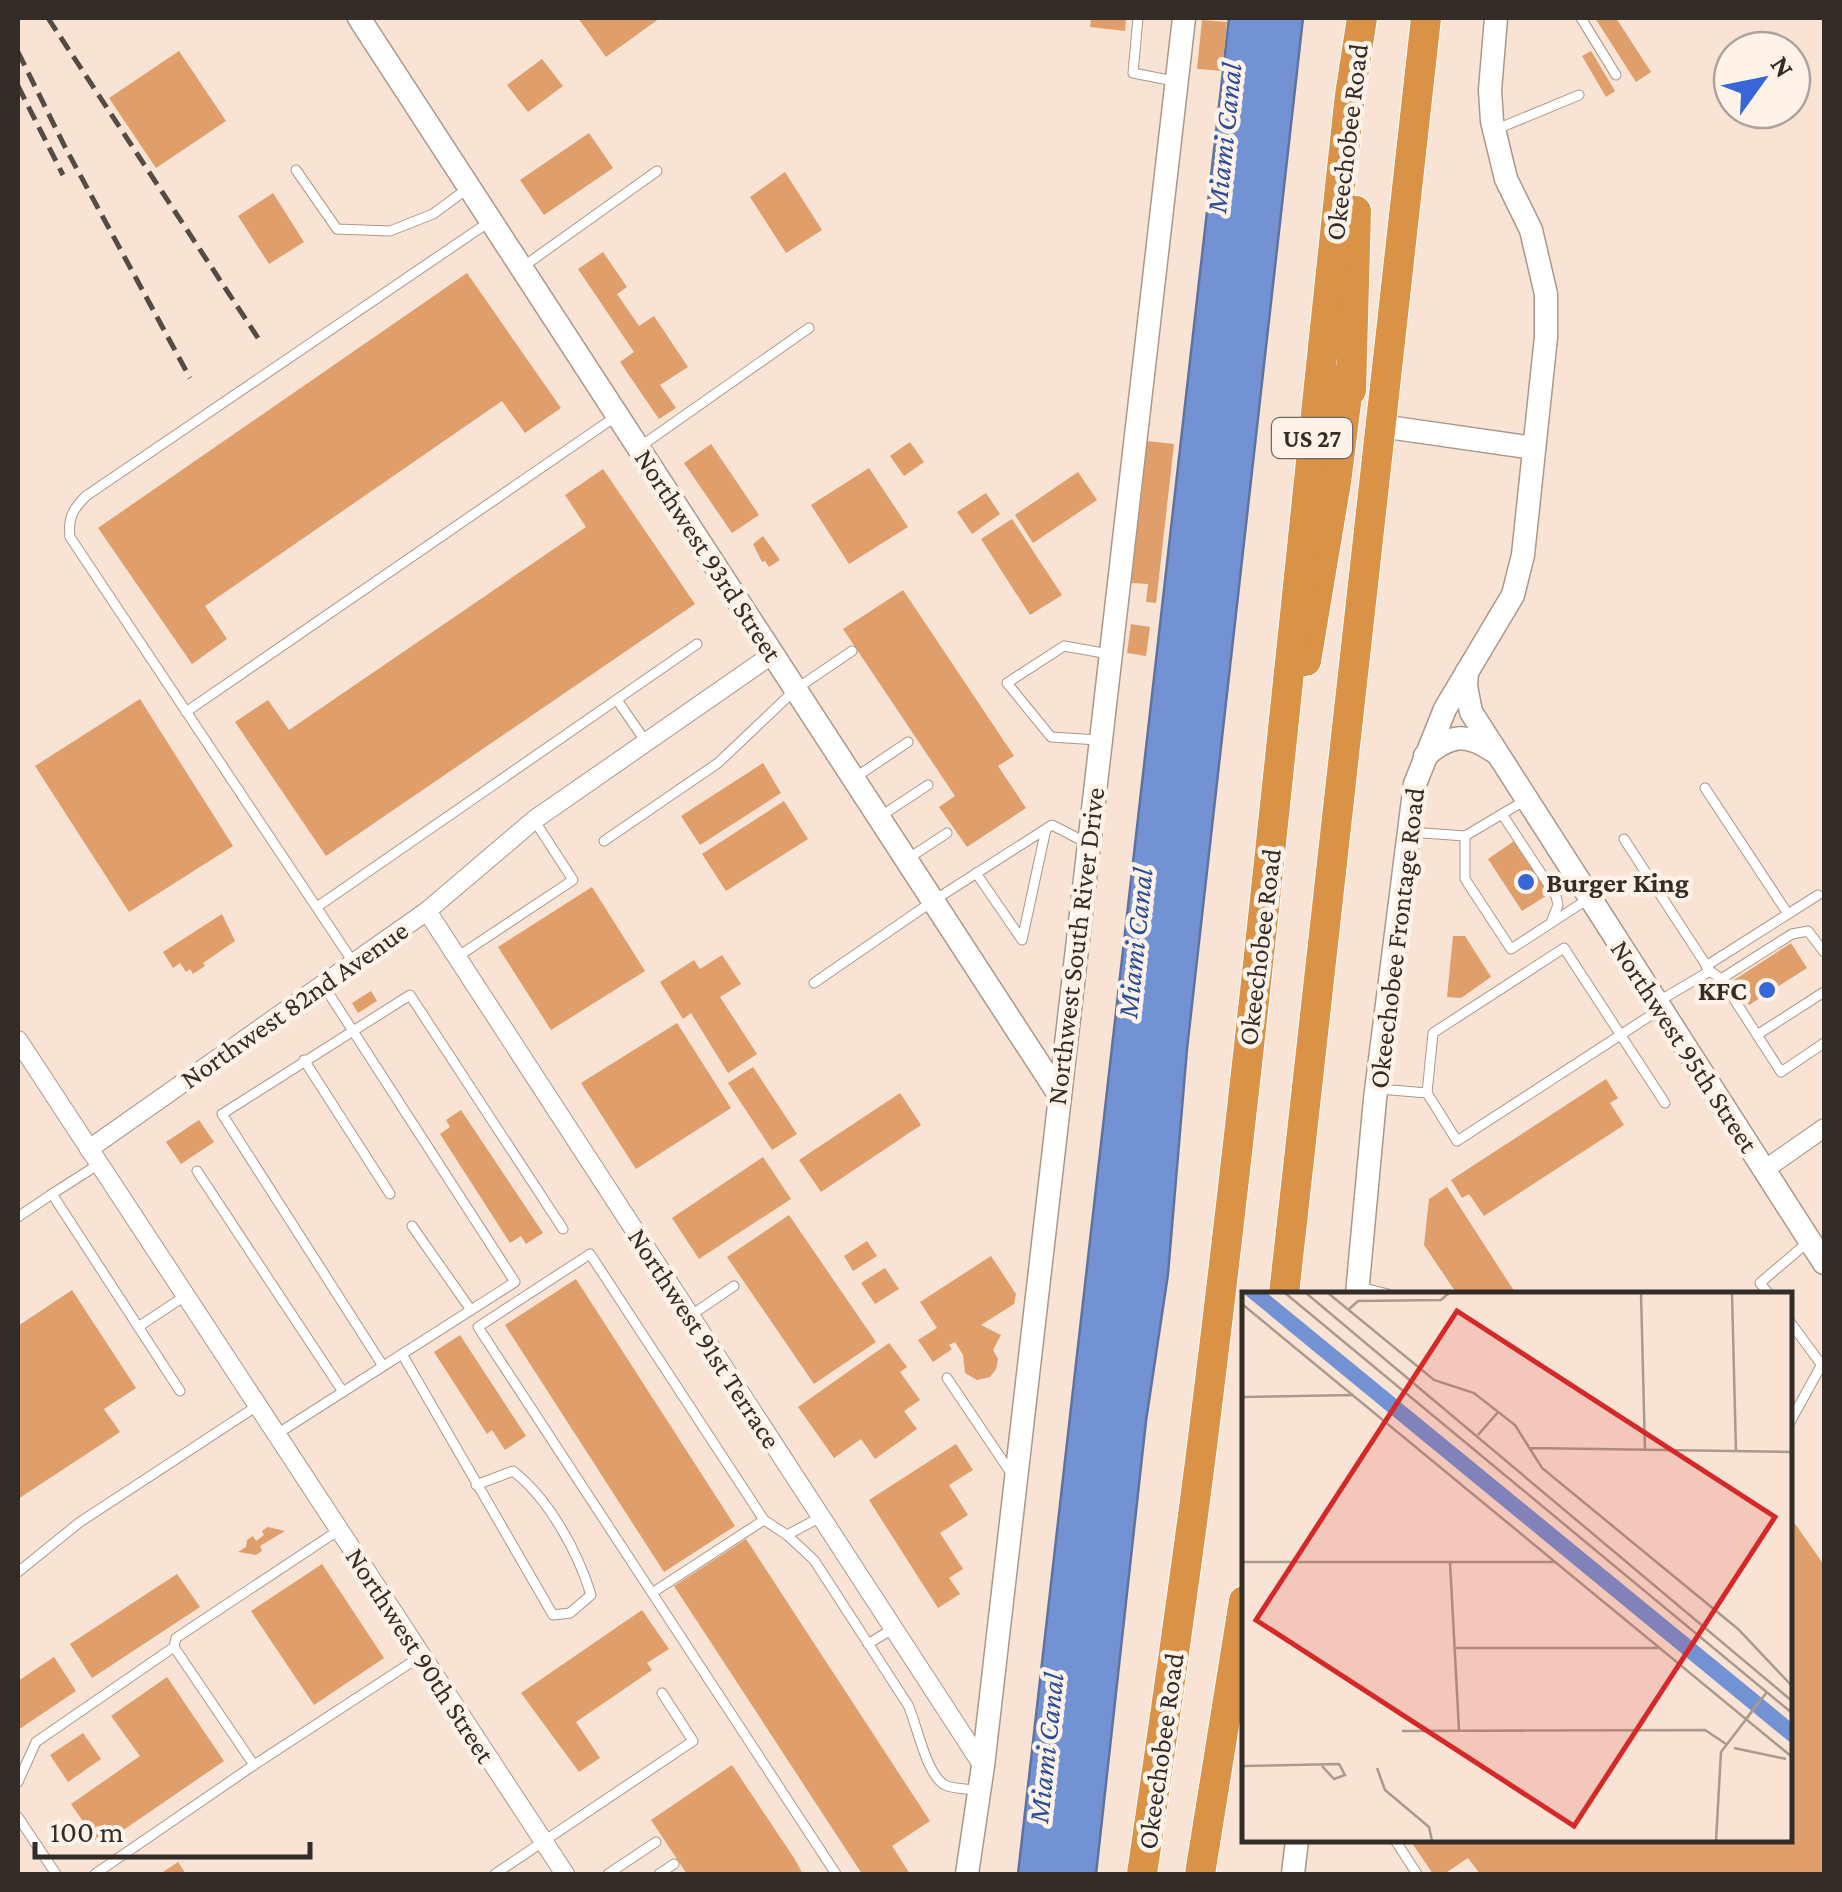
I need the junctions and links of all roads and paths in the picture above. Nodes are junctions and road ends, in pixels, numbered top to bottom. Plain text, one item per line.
1 (359, 18) edge
2 (1138, 18) edge
3 (1184, 18) edge
4 (1363, 18) edge
5 (1426, 18) edge
6 (1496, 18) edge
7 (1581, 18) edge
8 (1616, 76) dead end
9 (1176, 81) junction
10 (1579, 94) dead end
11 (1494, 130) junction
12 (296, 170) dead end
13 (657, 172) dead end
14 (470, 188) junction
15 (491, 220) junction
16 (521, 267) junction
17 (808, 328) dead end
18 (1350, 370) junction
19 (618, 415) junction
20 (1381, 426) junction
21 (639, 448) junction
22 (1534, 448) junction
23 (1336, 482) junction
24 (697, 644) dead end
25 (852, 652) dead end
26 (773, 654) junction
27 (1110, 654) junction
28 (1467, 672) junction
29 (796, 689) junction
30 (617, 700) junction
31 (186, 712) junction
32 (1100, 740) junction
33 (646, 742) junction
34 (908, 742) dead end
35 (1496, 752) junction
36 (1424, 756) junction
37 (854, 779) junction
38 (928, 785) dead end
39 (1704, 788) dead end
40 (1527, 799) junction
41 (1502, 814) junction
42 (879, 817) junction
43 (534, 820) junction
44 (1046, 829) junction
45 (1407, 831) junction
46 (947, 833) dead end
47 (1465, 836) junction
48 (1624, 838) dead end
49 (604, 840) dead end
50 (1087, 844) junction
51 (906, 860) junction
52 (1270, 860) junction
53 (976, 873) junction
54 (1818, 895) dead end
55 (1590, 898) junction
56 (933, 900) junction
57 (316, 907) junction
58 (427, 910) junction
59 (1788, 914) junction
60 (1551, 923) junction
61 (1824, 952) edge
62 (457, 957) junction
63 (353, 962) junction
64 (1708, 968) junction
65 (1721, 980) junction
66 (322, 983) junction
67 (814, 983) dead end
68 (1824, 992) edge
69 (1659, 1006) junction
70 (352, 1029) junction
71 (1621, 1035) junction
72 (1757, 1035) junction
73 (18, 1040) edge
74 (1824, 1043) edge
75 (304, 1060) junction
76 (1376, 1089) junction
77 (1058, 1093) junction
78 (1427, 1093) junction
79 (1666, 1103) dead end
80 (1824, 1128) edge
81 (94, 1157) junction
82 (1764, 1170) junction
83 (197, 1171) dead end
84 (52, 1194) junction
85 (390, 1194) dead end
86 (18, 1217) edge
87 (412, 1226) dead end
88 (562, 1229) dead end
89 (1810, 1240) junction
90 (1824, 1263) edge
91 (734, 1286) dead end
92 (1357, 1291) edge
93 (1284, 1292) edge
94 (1767, 1292) edge
95 (186, 1296) junction
96 (471, 1310) junction
97 (690, 1316) junction
98 (1792, 1325) edge
99 (138, 1327) junction
100 (402, 1354) junction
101 (383, 1366) junction
102 (1823, 1366) edge
103 (947, 1378) dead end
104 (180, 1391) dead end
105 (343, 1392) junction
106 (258, 1406) junction
107 (1792, 1419) edge
108 (276, 1435) junction
109 (1015, 1479) junction
110 (476, 1485) junction
111 (821, 1517) junction
112 (764, 1520) junction
113 (339, 1530) junction
114 (788, 1535) junction
115 (18, 1572) edge
116 (652, 1593) junction
117 (1242, 1614) edge
118 (894, 1628) junction
119 (868, 1644) junction
120 (174, 1647) junction
121 (422, 1656) junction
122 (662, 1693) dead end
123 (254, 1765) junction
124 (983, 1766) junction
125 (18, 1782) edge
126 (979, 1790) junction
127 (18, 1817) edge
128 (543, 1841) junction
129 (656, 1842) dead end
130 (1296, 1842) edge
131 (1396, 1842) edge
132 (674, 1864) dead end
133 (1201, 1872) edge
134 (56, 1874) edge
135 (95, 1874) edge
136 (495, 1874) edge
137 (565, 1874) edge
138 (608, 1874) edge
139 (659, 1874) edge
140 (836, 1874) edge
141 (966, 1874) edge
142 (1142, 1874) edge
143 (1292, 1874) edge
144 (1417, 1874) edge

1 - 14 street, Northwest 93rd Street
2 - 9 lane
3 - 9 street, Northwest South River Drive
4 - 18 highway
4 - 52 highway, Okeechobee Road / US 27
5 - 20 highway, US 27
6 - 11 street, Okeechobee Frontage Road
7 - 8 lane
9 - 27 street, Northwest South River Drive
10 - 11 lane
11 - 22 street, Okeechobee Frontage Road
12 - 14 lane
13 - 16 lane
14 - 15 street, Northwest 93rd Street
15 - 16 street, Northwest 93rd Street
15 - 31 lane
16 - 19 street, Northwest 93rd Street
17 - 21 lane
18 - 20 highway
18 - 23 highway
19 - 21 street, Northwest 93rd Street
19 - 31 lane
20 - 22 street
20 - 23 highway
20 - 93 highway, US 27
21 - 26 street, Northwest 93rd Street
22 - 28 street, Okeechobee Frontage Road
23 - 52 highway
24 - 30 lane
25 - 29 lane
26 - 29 street, Northwest 93rd Street
26 - 33 street, Northwest 82nd Avenue
27 - 32 street, Northwest South River Drive
27 - 32 lane
28 - 35 street, Northwest 95th Street
28 - 36 street, Okeechobee Frontage Road
29 - 37 street, Northwest 93rd Street
29 - 49 lane
30 - 33 lane
30 - 57 lane
31 - 57 lane
32 - 50 street, Northwest South River Drive
33 - 43 street, Northwest 82nd Avenue
34 - 37 lane
35 - 36 street
35 - 40 street, Northwest 95th Street
36 - 45 street, Okeechobee Frontage Road
37 - 42 street, Northwest 93rd Street
38 - 42 lane
39 - 59 lane
40 - 41 lane
40 - 55 street, Northwest 95th Street
41 - 47 lane
41 - 60 lane
42 - 51 street, Northwest 93rd Street
43 - 58 street, Northwest 82nd Avenue
43 - 62 lane
44 - 50 lane
44 - 53 lane
44 - 53 lane
45 - 47 lane
45 - 76 street, Okeechobee Frontage Road
46 - 51 lane
47 - 60 lane
48 - 64 lane
50 - 77 street, Northwest South River Drive
51 - 56 street, Northwest 93rd Street
52 - 142 highway, Okeechobee Road / US 27
53 - 56 lane
54 - 59 lane
55 - 60 lane
55 - 69 street, Northwest 95th Street
56 - 67 lane
56 - 77 street, Northwest 93rd Street
57 - 63 lane
58 - 62 street, Northwest 91st Terrace
58 - 63 street, Northwest 82nd Avenue
59 - 64 lane
61 - 65 lane
62 - 97 street, Northwest 91st Terrace
63 - 66 street, Northwest 82nd Avenue
64 - 65 lane
64 - 69 lane
65 - 72 lane
66 - 70 lane
66 - 81 street, Northwest 82nd Avenue
68 - 72 lane
69 - 71 lane
69 - 82 street, Northwest 95th Street
70 - 75 lane
70 - 88 lane
70 - 96 lane
71 - 78 lane
71 - 78 lane
71 - 79 lane
72 - 74 lane
73 - 81 street
75 - 85 lane
75 - 101 lane
76 - 78 lane
76 - 92 street, Okeechobee Frontage Road
77 - 109 street, Northwest South River Drive
80 - 82 street
81 - 84 lane
81 - 95 street
82 - 89 street, Northwest 95th Street
83 - 105 lane
84 - 86 lane
84 - 99 lane
87 - 96 lane
89 - 90 street, Northwest 95th Street
89 - 94 lane
91 - 97 lane
95 - 99 lane
95 - 106 street
96 - 100 lane
97 - 111 street, Northwest 91st Terrace
98 - 102 lane
99 - 104 lane
100 - 101 lane
100 - 110 lane
101 - 105 lane
102 - 107 lane
103 - 109 lane
105 - 108 lane
106 - 108 street
106 - 115 lane
108 - 113 street, Northwest 90th Street
109 - 124 street, Northwest South River Drive
110 - 110 lane
111 - 114 lane
111 - 118 street, Northwest 91st Terrace
112 - 114 lane
112 - 116 lane
112 - 116 lane
113 - 120 lane
113 - 121 street, Northwest 90th Street
114 - 119 lane
116 - 140 lane
117 - 133 highway, Okeechobee Road
118 - 119 lane
118 - 124 street, Northwest 91st Terrace
119 - 126 lane
120 - 123 lane
120 - 125 lane
121 - 123 lane
121 - 128 street, Northwest 90th Street
122 - 128 lane
123 - 135 lane
124 - 126 street, Northwest South River Drive
126 - 141 street, Northwest South River Drive
127 - 134 lane
128 - 136 lane
128 - 137 street, Northwest 90th Street
129 - 138 lane
130 - 143 street
131 - 144 lane
132 - 139 lane

